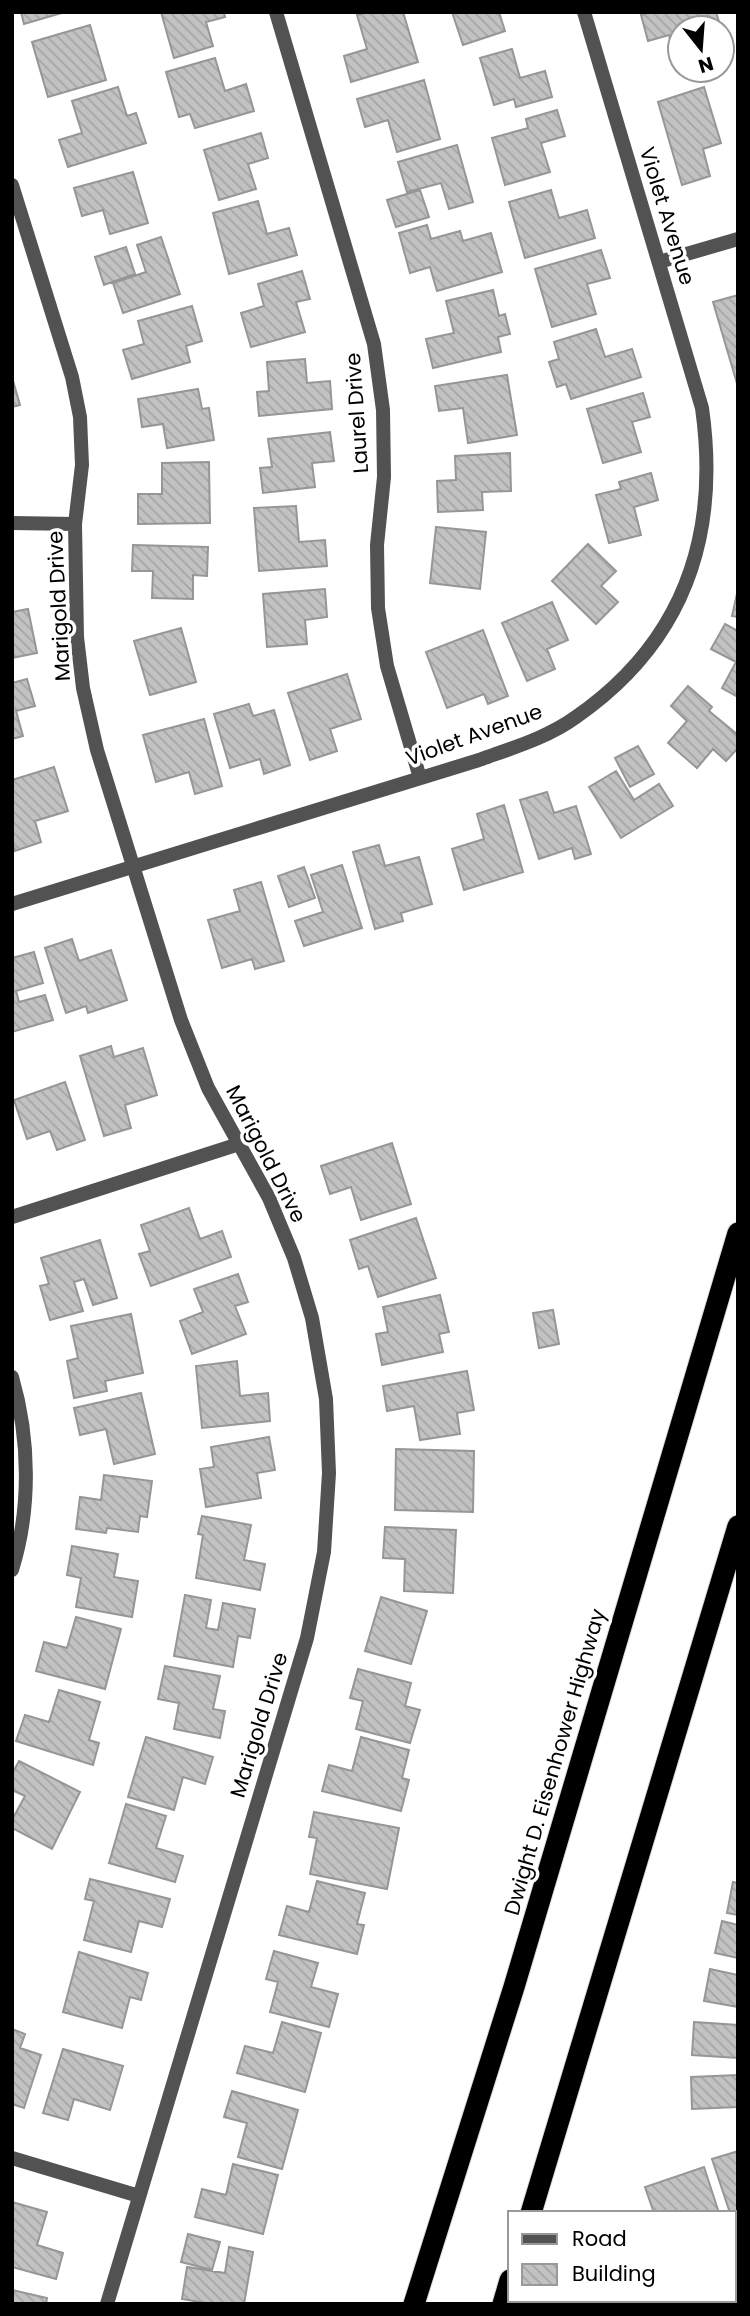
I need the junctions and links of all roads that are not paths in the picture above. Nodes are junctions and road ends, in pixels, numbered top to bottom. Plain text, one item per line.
1 (276, 12) edge
2 (584, 12) edge
3 (12, 185) edge
4 (738, 239) edge
5 (659, 262) junction
6 (12, 523) edge
7 (75, 524) junction
8 (420, 778) junction
9 (133, 866) junction
10 (12, 904) edge
11 (239, 1144) junction
12 (12, 1217) edge
13 (738, 1233) edge
14 (12, 1377) edge
15 (738, 1526) edge
16 (12, 1570) edge
17 (12, 2158) edge
18 (139, 2196) junction
19 (532, 2211) edge
20 (508, 2287) edge
21 (107, 2304) edge
22 (414, 2304) edge
23 (503, 2304) edge

1 - 8 street, Laurel Drive
2 - 5 street, Violet Avenue
3 - 7 street, Marigold Drive
4 - 5 street
5 - 8 street, Violet Avenue
6 - 7 street
7 - 9 street, Marigold Drive
8 - 9 street, Violet Avenue
9 - 10 street, Violet Avenue
9 - 11 street, Marigold Drive
11 - 12 street
11 - 18 street, Marigold Drive
13 - 22 highway, Dwight D. Eisenhower Highway
14 - 16 street
15 - 19 highway
17 - 18 street
18 - 21 street, Marigold Drive
20 - 23 highway

